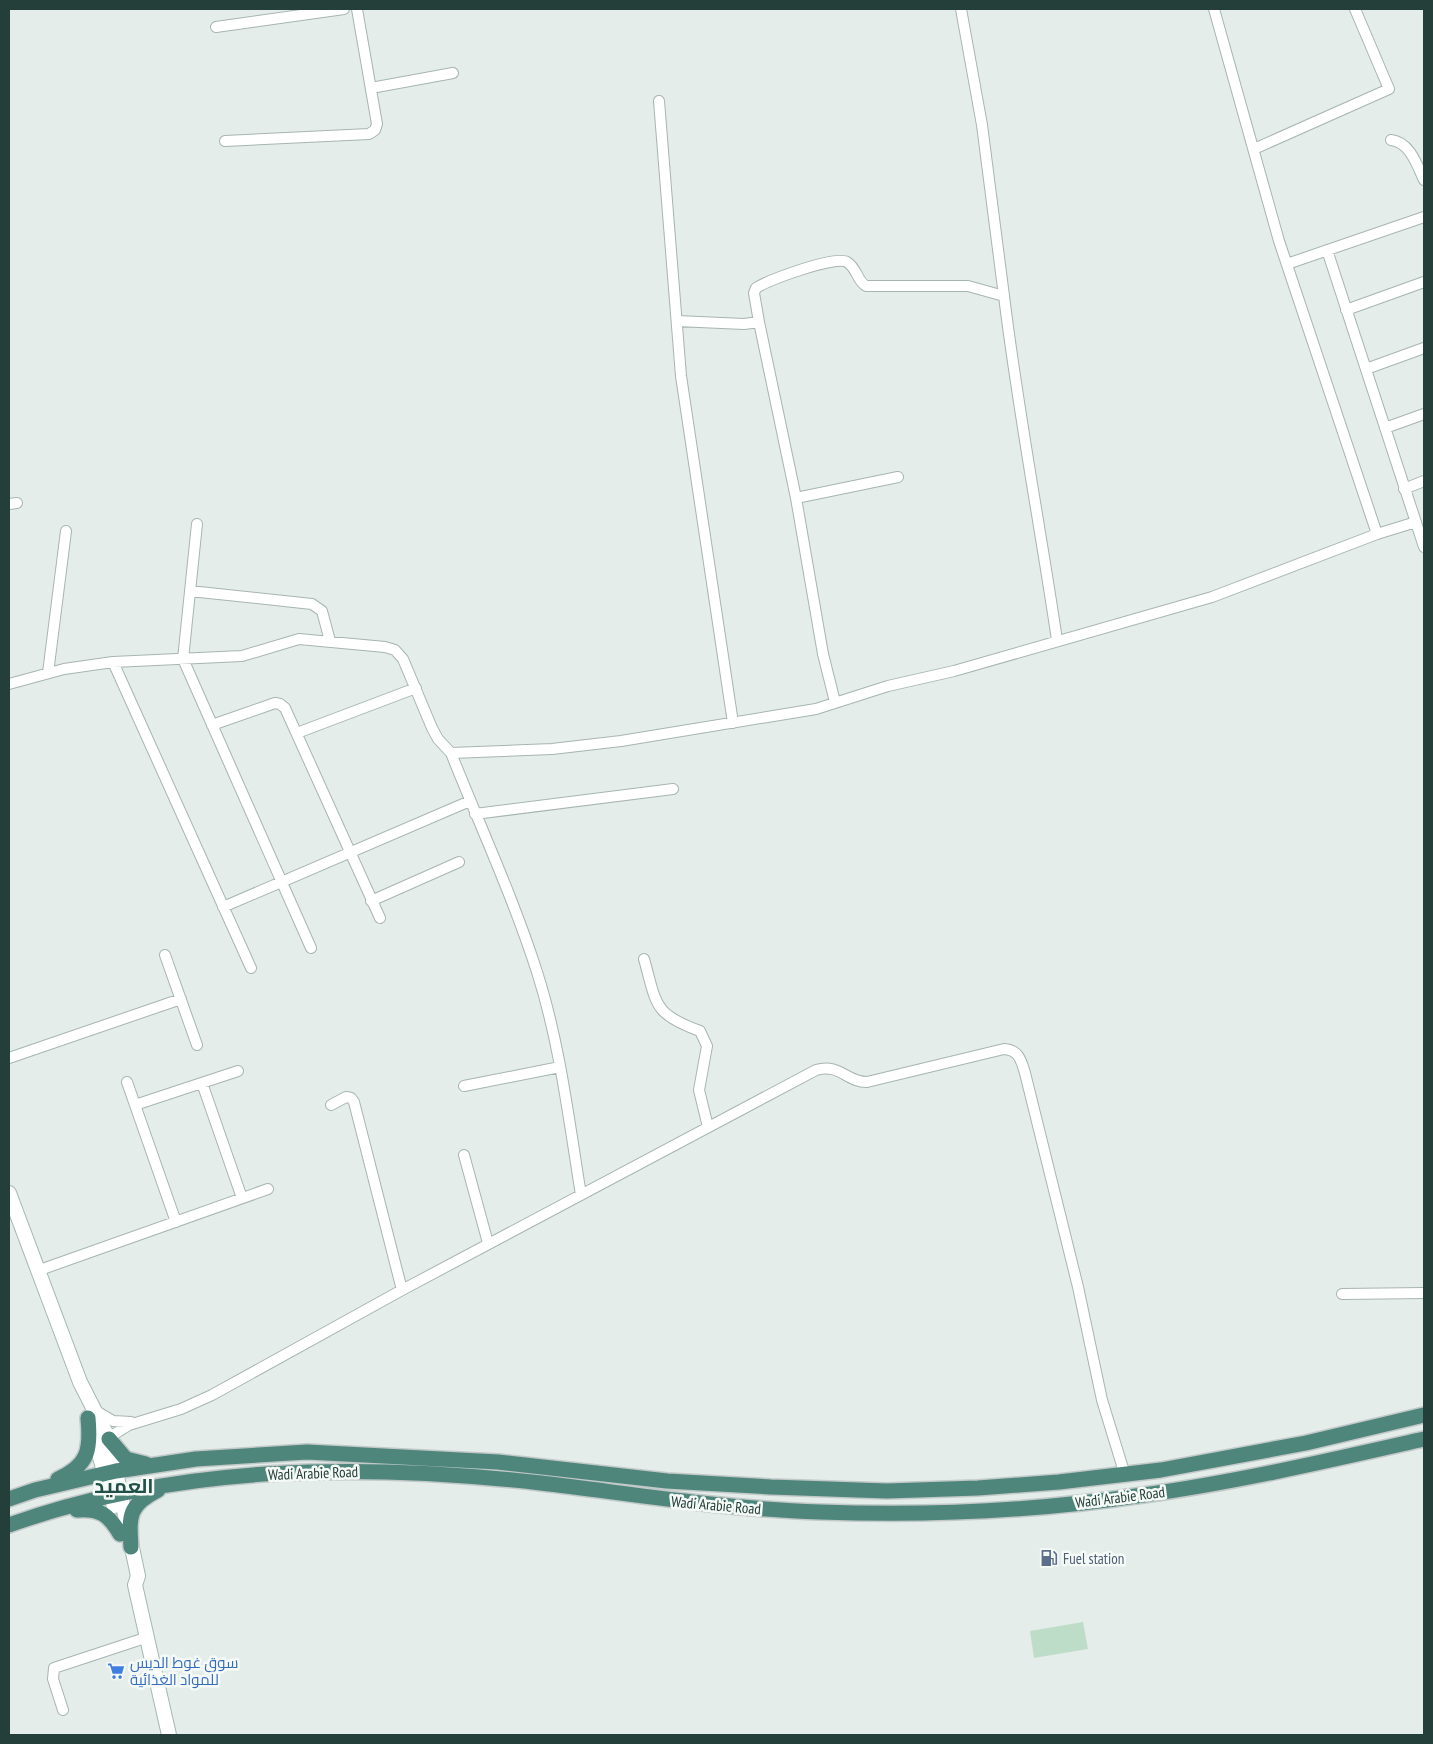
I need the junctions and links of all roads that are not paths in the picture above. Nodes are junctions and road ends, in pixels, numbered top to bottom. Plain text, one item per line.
1 (344, 9) edge
2 (357, 9) edge
3 (961, 9) edge
4 (1214, 9) edge
5 (1354, 9) edge
6 (216, 27) dead end
7 (452, 73) dead end
8 (371, 88) junction
9 (659, 101) dead end
10 (1392, 140) dead end
11 (225, 141) dead end
12 (1254, 149) junction
13 (1424, 180) edge
14 (1424, 217) edge
15 (1327, 250) junction
16 (1287, 264) junction
17 (1424, 282) edge
18 (1004, 296) junction
19 (1346, 310) junction
20 (677, 322) junction
21 (760, 322) junction
22 (1424, 348) edge
23 (1366, 369) junction
24 (1424, 414) edge
25 (1385, 428) junction
26 (898, 477) dead end
27 (1424, 481) edge
28 (1404, 489) junction
29 (796, 498) junction
30 (1416, 522) junction
31 (197, 524) dead end
32 (66, 531) dead end
33 (1377, 534) junction
34 (1424, 546) edge
35 (190, 591) junction
36 (1057, 640) junction
37 (330, 641) junction
38 (183, 659) junction
39 (113, 662) junction
40 (48, 673) junction
41 (9, 684) edge
42 (416, 688) junction
43 (835, 702) junction
44 (733, 723) junction
45 (212, 725) junction
46 (297, 733) junction
47 (450, 753) junction
48 (673, 789) dead end
49 (470, 801) junction
50 (475, 814) junction
51 (349, 852) junction
52 (459, 862) dead end
53 (281, 882) junction
54 (371, 901) junction
55 (223, 907) junction
56 (380, 918) dead end
57 (311, 948) dead end
58 (165, 954) dead end
59 (644, 959) dead end
60 (251, 968) dead end
61 (181, 999) junction
62 (197, 1045) dead end
63 (9, 1058) edge
64 (560, 1067) junction
65 (238, 1070) dead end
66 (127, 1082) dead end
67 (202, 1083) junction
68 (464, 1086) dead end
69 (135, 1105) junction
70 (331, 1105) dead end
71 (708, 1127) junction
72 (464, 1155) dead end
73 (268, 1189) dead end
74 (9, 1193) edge
75 (581, 1195) junction
76 (242, 1198) junction
77 (176, 1222) junction
78 (488, 1243) junction
79 (38, 1271) junction
80 (402, 1290) junction
81 (1342, 1294) dead end
82 (1424, 1294) edge
83 (91, 1413) junction
84 (1424, 1415) edge
85 (137, 1422) junction
86 (109, 1438) junction
87 (1424, 1438) edge
88 (157, 1465) junction
89 (111, 1473) junction
90 (1125, 1475) junction
91 (169, 1484) junction
92 (35, 1490) junction
93 (115, 1494) junction
94 (9, 1499) edge
95 (45, 1512) junction
96 (9, 1525) edge
97 (120, 1534) junction
98 (131, 1547) junction
99 (135, 1585) junction
100 (148, 1637) junction
101 (62, 1710) dead end
102 (170, 1735) edge

1 - 6 street
2 - 8 street
3 - 18 street
4 - 12 street
5 - 12 street
7 - 8 street
8 - 11 street
9 - 20 street
10 - 13 street
12 - 16 street
14 - 15 street
15 - 16 street
15 - 19 street
16 - 33 street
17 - 19 street
18 - 21 street
18 - 36 street
19 - 23 street
20 - 21 street
20 - 44 street
21 - 29 street
22 - 23 street
23 - 25 street
24 - 25 street
25 - 28 street
26 - 29 street
27 - 28 street
28 - 30 street
29 - 43 street
30 - 33 street
30 - 34 street
31 - 35 street
32 - 40 street
33 - 36 street
35 - 37 street
35 - 38 street
36 - 43 street
37 - 38 street
37 - 42 street
38 - 39 street
38 - 45 street
39 - 40 street
39 - 55 street
40 - 41 street
42 - 46 street
42 - 47 street
43 - 44 street
44 - 47 street
45 - 46 street
45 - 53 street
46 - 51 street
47 - 49 street
48 - 50 street
49 - 50 street
49 - 51 street
50 - 64 street
51 - 53 street
51 - 54 street
52 - 54 street
53 - 55 street
53 - 57 street
54 - 56 street
55 - 60 street
58 - 61 street
59 - 71 street
61 - 62 street
61 - 63 street
64 - 68 street
64 - 75 street
65 - 67 street
66 - 69 street
67 - 69 street
67 - 76 street
69 - 77 street
70 - 80 street
71 - 75 street
71 - 90 street
72 - 78 street
73 - 76 street
74 - 79 main road
75 - 78 street
76 - 77 street
77 - 79 street
78 - 80 street
79 - 83 main road
80 - 85 street
81 - 82 street
83 - 85 street
83 - 86 main road
83 - 89 main road
83 - 92 highway
84 - 90 highway, Wadi Arabie Road
85 - 86 street
86 - 88 highway
86 - 89 main road
87 - 91 highway, Wadi Arabie Road
88 - 89 highway, Wadi Arabie Road
88 - 90 highway, Wadi Arabie Road
89 - 92 highway, Wadi Arabie Road
89 - 93 main road
91 - 93 highway, Wadi Arabie Road
91 - 98 highway
92 - 94 highway, Wadi Arabie Road
93 - 95 highway, Wadi Arabie Road
93 - 97 main road
93 - 98 main road
95 - 96 highway, Wadi Arabie Road
95 - 97 highway
97 - 99 main road
98 - 99 main road
99 - 100 main road
100 - 101 street
100 - 102 main road

